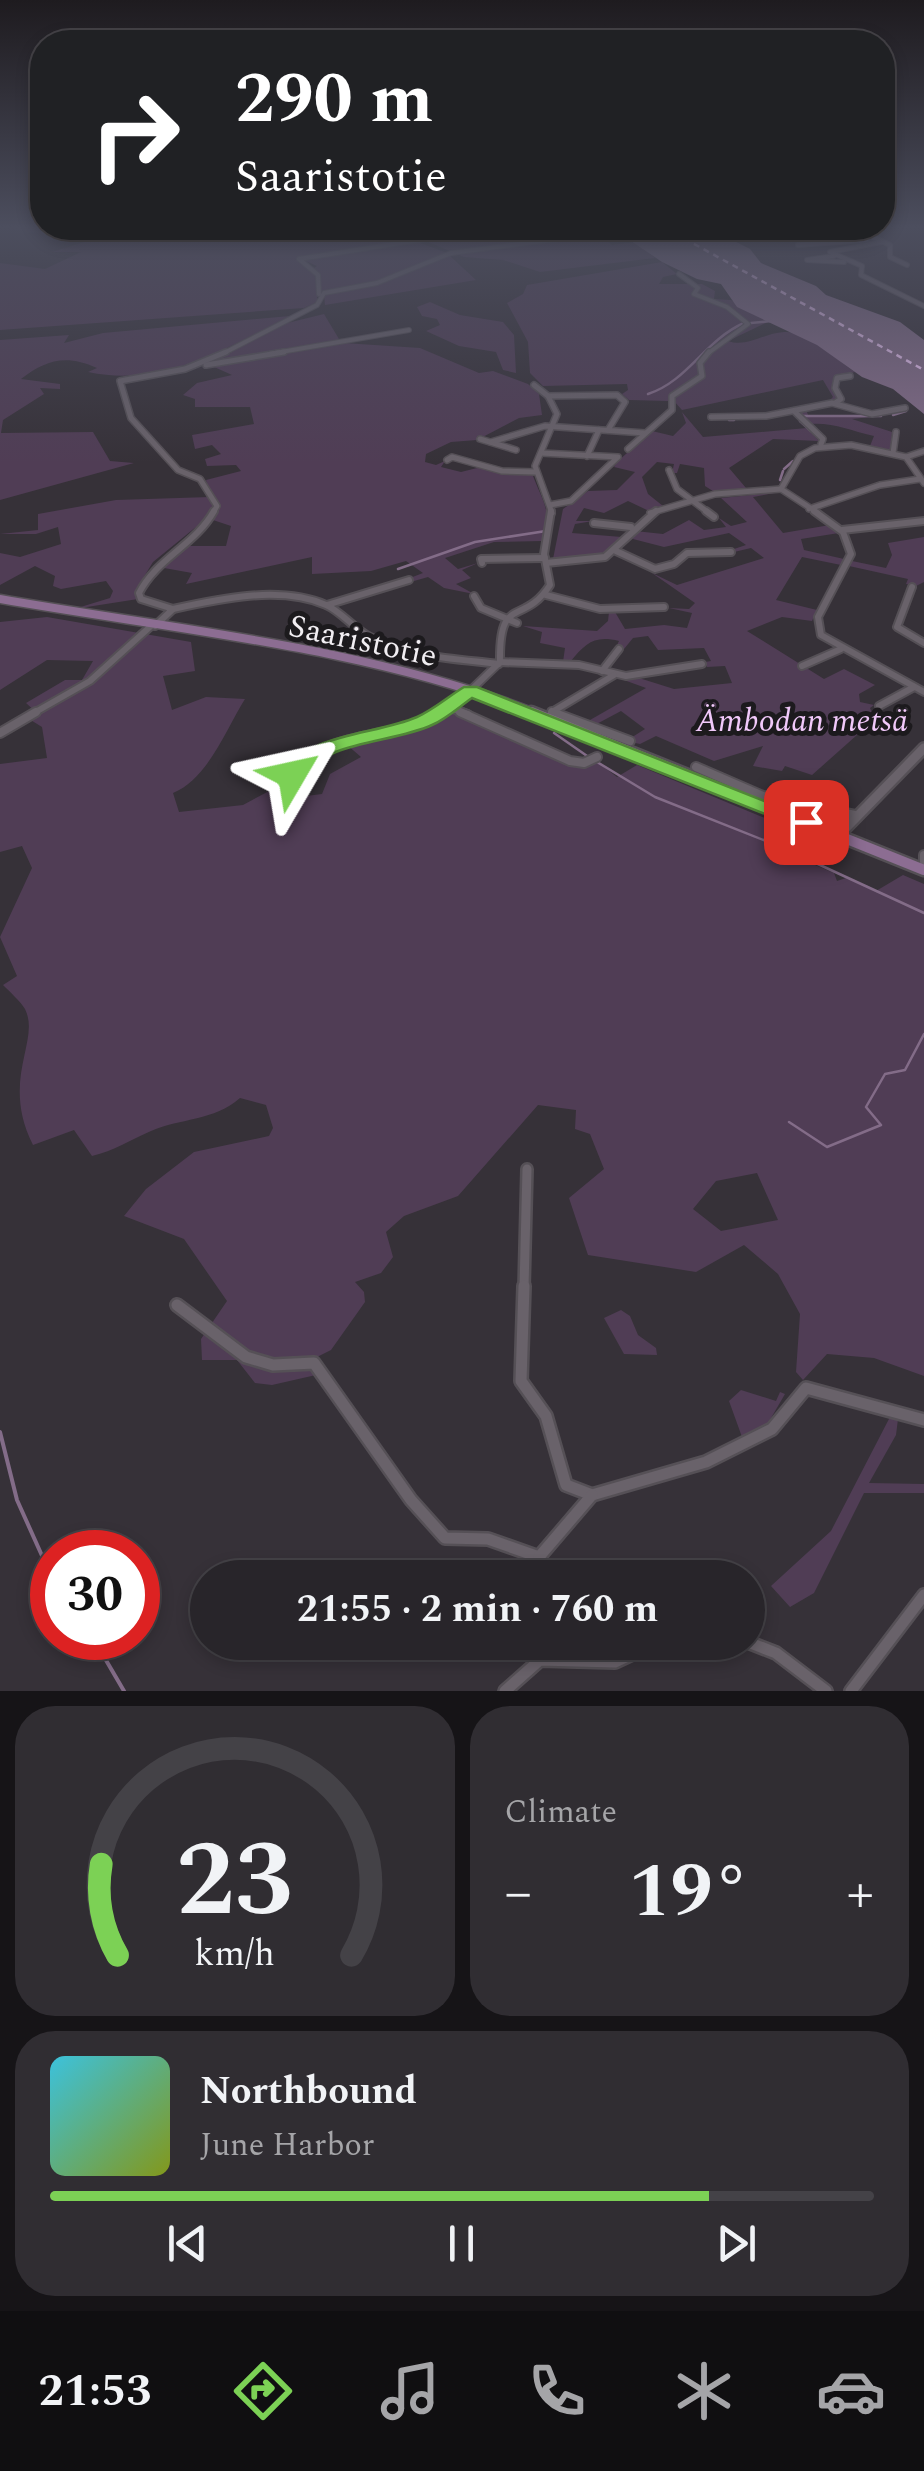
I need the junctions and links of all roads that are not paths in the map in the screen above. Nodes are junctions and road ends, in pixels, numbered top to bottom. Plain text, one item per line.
1 (315, 306) edge
2 (724, 306) edge
3 (410, 330) dead end
4 (192, 367) junction
5 (850, 376) dead end
6 (534, 385) dead end
7 (548, 396) junction
8 (836, 403) junction
9 (905, 408) dead end
10 (794, 411) junction
11 (710, 418) dead end
12 (554, 426) junction
13 (599, 430) junction
14 (608, 430) junction
15 (896, 432) dead end
16 (645, 433) junction
17 (480, 439) dead end
18 (822, 441) junction
19 (491, 442) junction
20 (628, 449) dead end
21 (516, 450) dead end
22 (463, 451) dead end
23 (924, 451) edge
24 (541, 453) junction
25 (893, 453) junction
26 (587, 456) junction
27 (906, 457) junction
28 (669, 470) dead end
29 (535, 472) junction
30 (922, 480) edge
31 (782, 490) junction
32 (692, 501) junction
33 (550, 505) junction
34 (809, 509) junction
35 (714, 517) dead end
36 (924, 521) edge
37 (594, 522) dead end
38 (631, 527) junction
39 (842, 530) junction
40 (616, 552) junction
41 (732, 552) dead end
42 (545, 561) junction
43 (482, 563) dead end
44 (409, 580) dead end
45 (912, 587) dead end
46 (546, 594) junction
47 (474, 596) dead end
48 (0, 599) edge
49 (327, 605) junction
50 (664, 607) dead end
51 (173, 609) junction
52 (506, 619) junction
53 (517, 623) dead end
54 (154, 626) junction
55 (924, 643) edge
56 (620, 649) dead end
57 (840, 649) junction
58 (500, 663) junction
59 (702, 664) dead end
60 (802, 666) dead end
61 (602, 671) junction
62 (614, 674) junction
63 (914, 687) junction
64 (470, 691) junction
65 (924, 692) edge
66 (879, 706) dead end
67 (446, 707) junction
68 (0, 733) edge
69 (630, 741) dead end
70 (924, 748) edge
71 (597, 757) dead end
72 (696, 767) dead end
73 (292, 775) dead end
74 (855, 814) junction
75 (838, 836) junction
76 (923, 862) edge
77 (528, 1169) dead end
78 (177, 1305) dead end
79 (521, 1381) junction
80 (507, 1384) dead end
81 (924, 1420) edge
82 (592, 1495) junction
83 (540, 1557) junction
84 (542, 1560) edge
85 (924, 1595) edge
86 (765, 1649) edge
87 (533, 1660) edge
88 (577, 1660) edge
89 (621, 1660) edge
90 (505, 1691) edge
91 (826, 1691) edge
92 (851, 1691) edge

1 - 4 street
2 - 16 street
3 - 4 street
4 - 51 street
5 - 8 street
6 - 7 street
7 - 12 street
7 - 14 street
8 - 9 street
8 - 10 street
10 - 11 street
10 - 18 street
12 - 13 street
12 - 19 street
12 - 24 street
13 - 14 street
13 - 26 street
14 - 16 street
15 - 25 street
16 - 20 street
17 - 19 street
18 - 25 street
18 - 31 street
19 - 21 street
22 - 29 street
23 - 27 street
24 - 26 street
24 - 29 street
25 - 27 street
26 - 33 street
27 - 30 street
28 - 32 street
29 - 33 street
30 - 34 street
31 - 32 street
31 - 34 street
32 - 35 street
32 - 38 street
33 - 42 street
34 - 39 street
36 - 39 street
37 - 38 street
38 - 40 street
39 - 57 street
40 - 41 street
40 - 42 street
42 - 43 street
42 - 46 street
44 - 49 street
45 - 55 street
46 - 50 street
46 - 52 street
47 - 52 street
48 - 54 main road, Saaristotie
49 - 51 street
49 - 58 street
51 - 54 street
52 - 53 street
52 - 58 street
54 - 64 main road, Saaristotie
54 - 68 street
56 - 61 street
57 - 60 street
57 - 63 street
58 - 61 street
58 - 64 street
59 - 62 street
61 - 62 street
62 - 69 street
63 - 65 street
63 - 66 street
64 - 67 street
64 - 75 main road, Saaristotie
67 - 71 street
67 - 73 street
70 - 74 street
72 - 74 street
74 - 75 street
75 - 76 main road, Saaristotie
77 - 79 street
78 - 83 street
79 - 80 street
79 - 82 street
81 - 82 street
82 - 83 street
83 - 84 street
85 - 92 street
86 - 91 street
87 - 90 street
88 - 89 street

